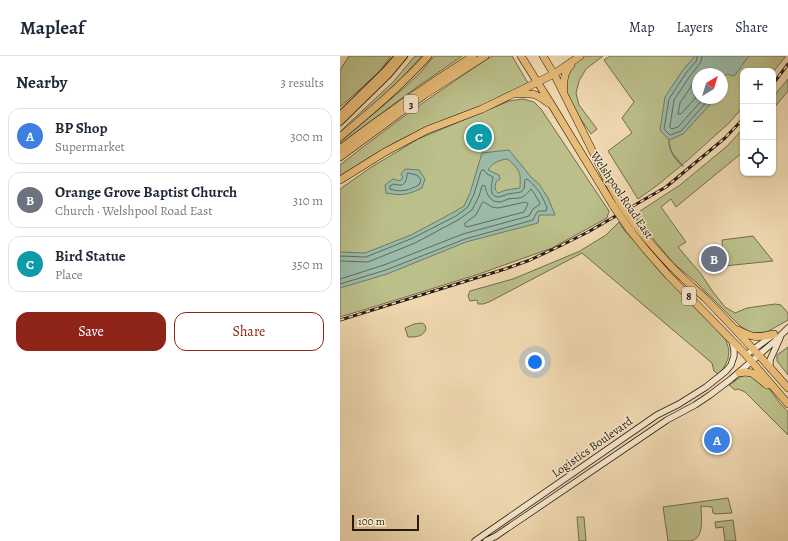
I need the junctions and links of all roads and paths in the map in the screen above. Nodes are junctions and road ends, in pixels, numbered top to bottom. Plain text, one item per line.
1 (398, 56) edge
2 (404, 56) edge
3 (428, 56) edge
4 (473, 56) edge
5 (485, 56) edge
6 (520, 56) edge
7 (543, 56) edge
8 (581, 56) edge
9 (554, 74) junction
10 (537, 82) junction
11 (513, 94) junction
12 (565, 96) junction
13 (553, 107) junction
14 (340, 115) edge
15 (340, 122) edge
16 (340, 137) edge
17 (340, 148) edge
18 (340, 157) edge
19 (340, 180) edge
20 (617, 205) junction
21 (632, 227) junction
22 (732, 327) junction
23 (782, 332) edge
24 (731, 339) junction
25 (756, 352) junction
26 (746, 355) junction
27 (752, 361) junction
28 (770, 367) junction
29 (738, 373) junction
30 (788, 388) edge
31 (788, 404) edge
32 (788, 410) edge
33 (475, 541) edge
34 (486, 541) edge

1 - 14 main road
2 - 15 main road
3 - 16 highway
4 - 17 highway, 3
5 - 18 highway, 3
6 - 10 highway, Welshpool Road East / 8
7 - 9 highway, Welshpool Road East / 8
8 - 9 highway
8 - 12 highway
9 - 10 highway
9 - 12 highway, Welshpool Road East / 8
10 - 11 highway
10 - 13 highway, Welshpool Road East / 8
11 - 13 highway
11 - 19 highway
12 - 20 highway, Welshpool Road East / 8
13 - 20 highway, Welshpool Road East / 8
20 - 21 highway, Welshpool Road East / 8, bridge
21 - 22 highway, Welshpool Road East / 8
21 - 24 highway, Welshpool Road East / 8
22 - 23 highway
22 - 25 highway, Welshpool Road East / 8
23 - 25 street
23 - 28 street
24 - 26 highway, Welshpool Road East / 8
24 - 33 street, Logistics Boulevard
25 - 26 street
25 - 27 street, Logistics Boulevard
25 - 28 highway, Welshpool Road East / 8
26 - 27 highway, Welshpool Road East / 8
27 - 29 street, Logistics Boulevard
27 - 31 highway, Welshpool Road East / 8
28 - 30 highway, Welshpool Road East / 8
29 - 32 highway
29 - 34 street, Logistics Boulevard

